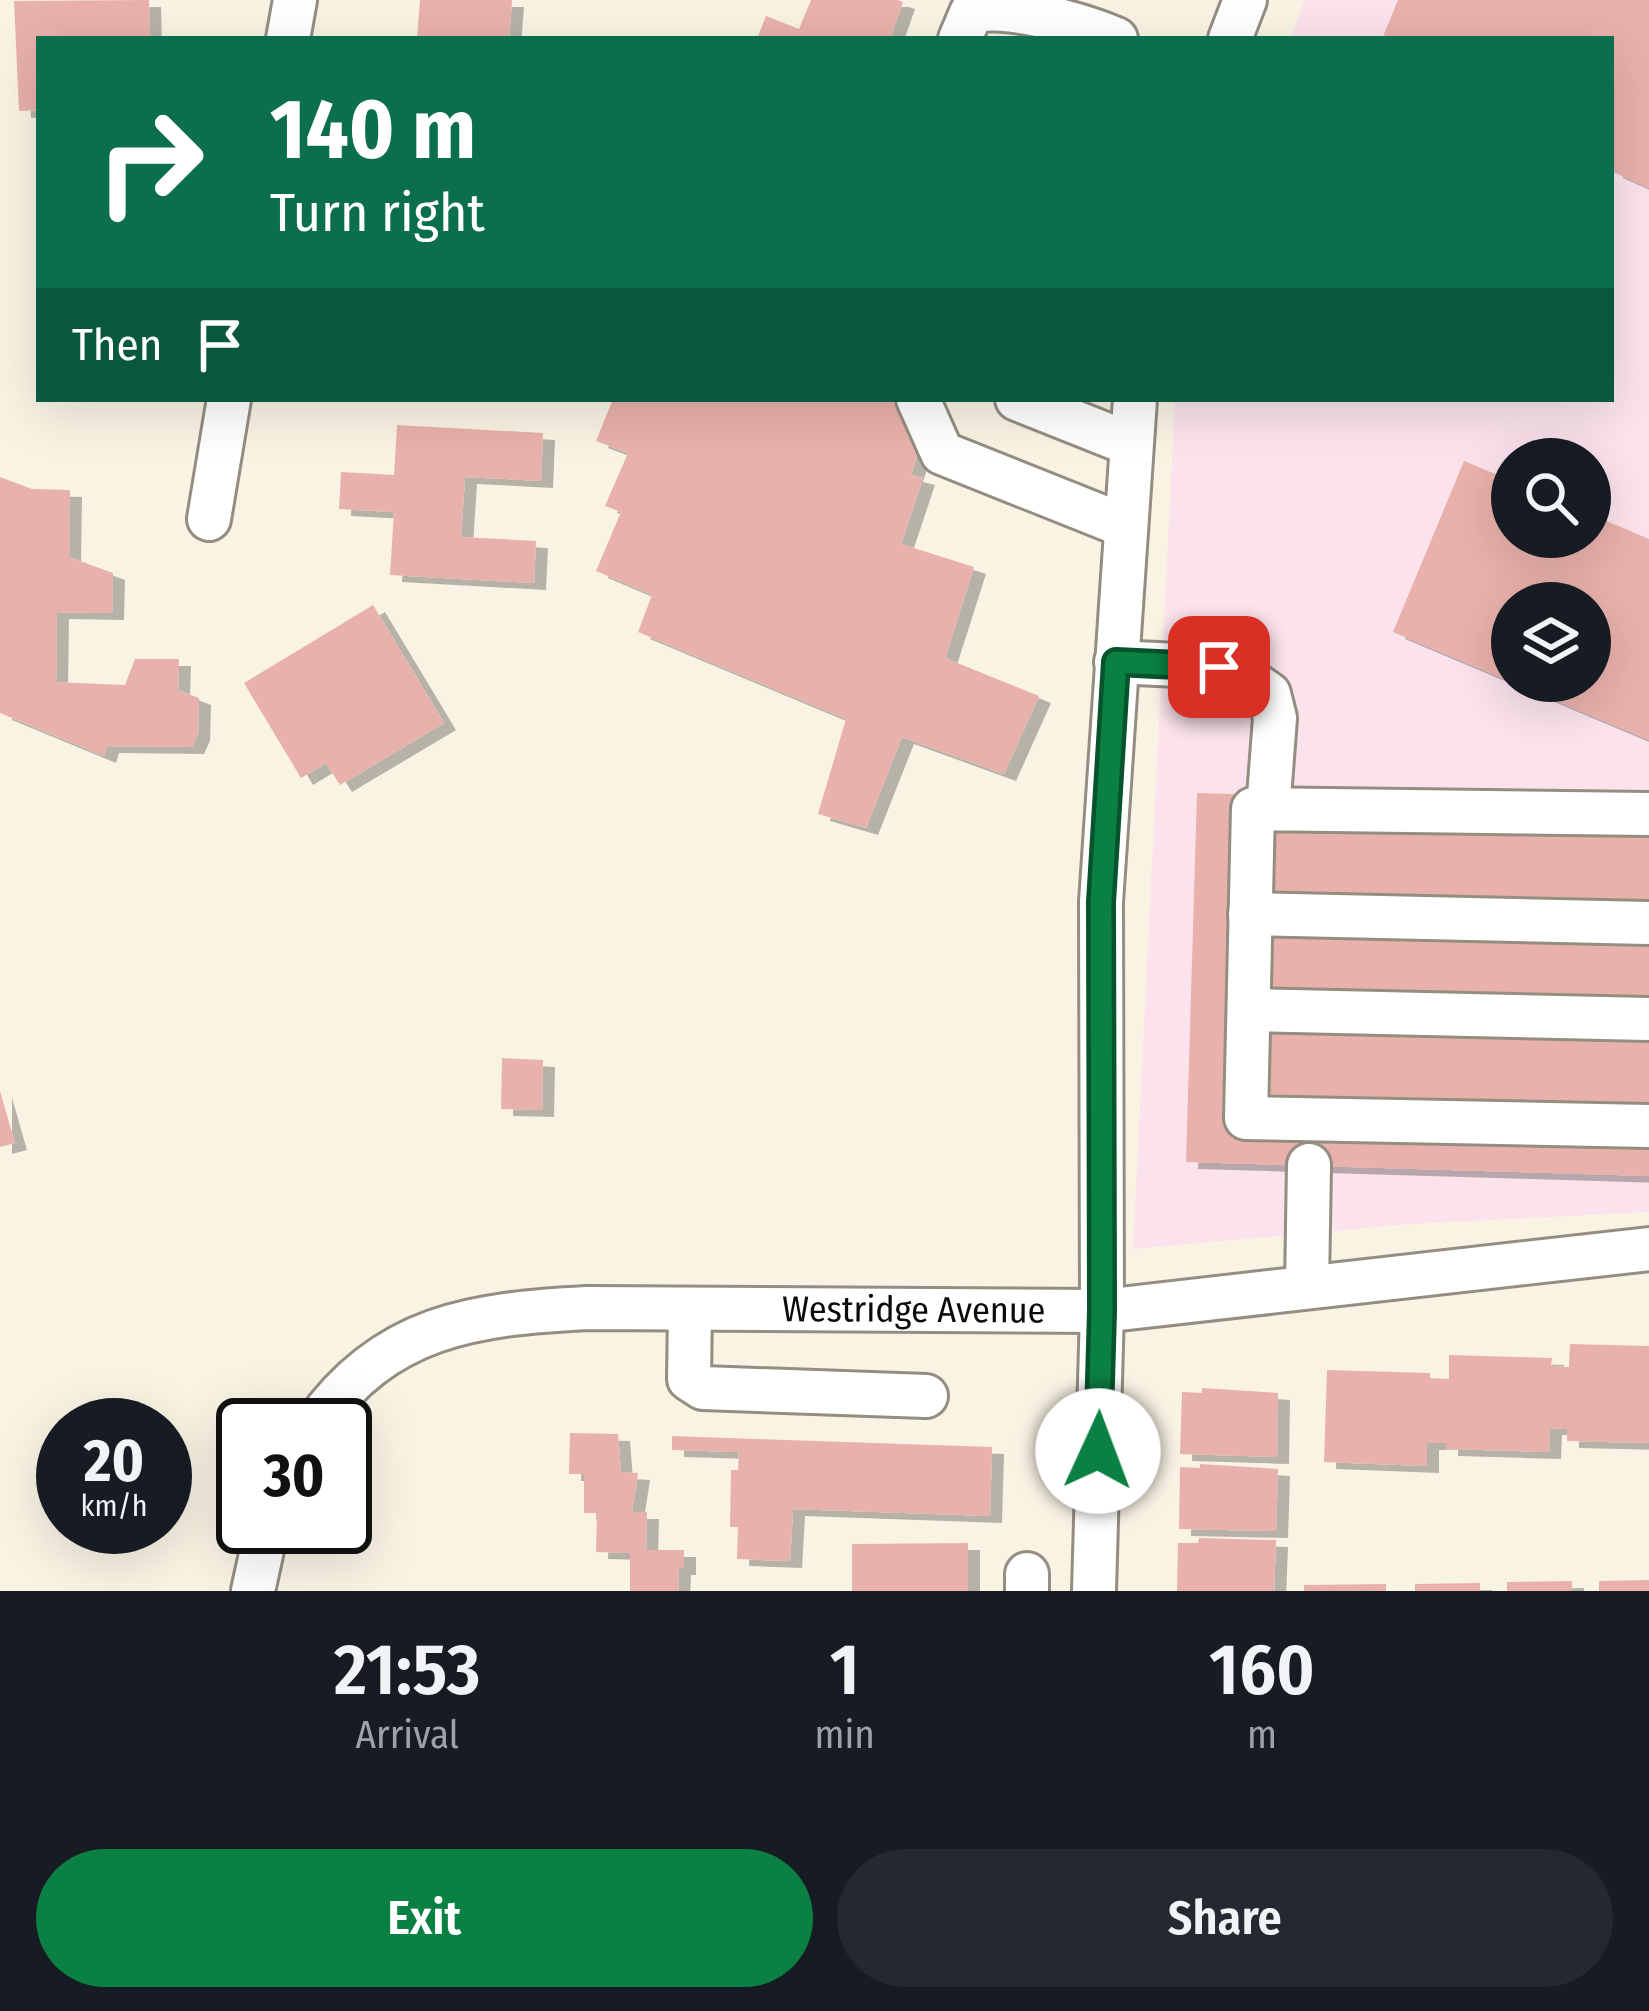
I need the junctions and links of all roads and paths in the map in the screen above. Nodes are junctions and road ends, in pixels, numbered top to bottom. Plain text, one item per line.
1 (295, 0) edge
2 (1245, 0) edge
3 (289, 36) edge
4 (960, 36) edge
5 (1109, 36) edge
6 (1231, 36) edge
7 (228, 402) edge
8 (919, 402) edge
9 (1025, 402) edge
10 (1135, 402) edge
11 (1130, 444) junction
12 (209, 519) dead end
13 (1125, 526) junction
14 (1116, 662) junction
15 (1269, 796) dead end
16 (1649, 814) edge
17 (1250, 914) junction
18 (1649, 923) edge
19 (1249, 1010) junction
20 (1649, 1019) edge
21 (1649, 1126) edge
22 (1309, 1166) dead end
23 (1649, 1249) edge
24 (1307, 1286) junction
25 (690, 1310) junction
26 (1102, 1311) junction
27 (926, 1396) dead end
28 (338, 1398) edge
29 (262, 1554) edge
30 (254, 1591) edge
31 (1094, 1591) edge

1 - 3 street
2 - 6 street
4 - 5 street
7 - 12 street
8 - 13 street
9 - 11 street
10 - 11 street
11 - 13 street
13 - 14 street
14 - 15 street
14 - 26 street
16 - 17 street
17 - 18 street
17 - 19 street
19 - 20 street
19 - 21 street
22 - 24 street
23 - 24 street, Westridge Avenue
24 - 26 street, Westridge Avenue
25 - 26 street, Westridge Avenue
25 - 27 street
25 - 28 street, Westridge Avenue
26 - 31 street
29 - 30 street

